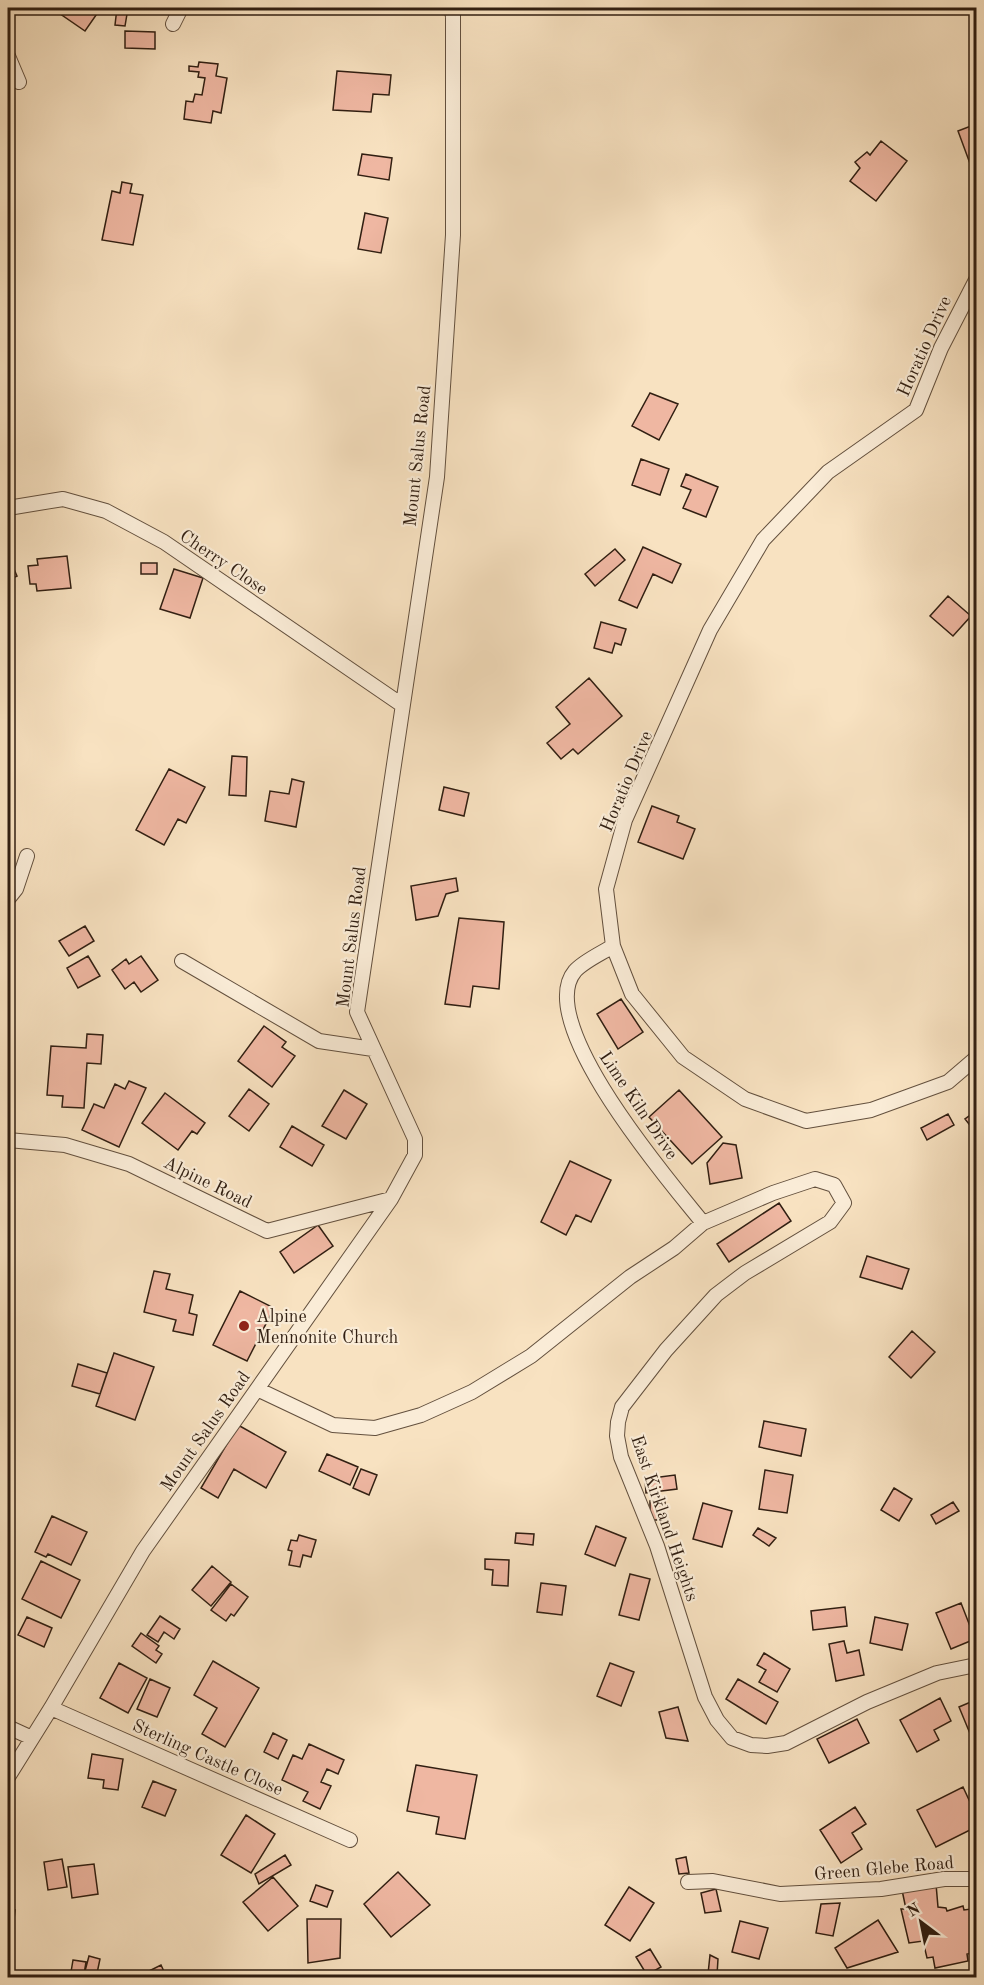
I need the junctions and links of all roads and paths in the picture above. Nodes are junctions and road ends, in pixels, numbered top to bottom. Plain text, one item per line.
1 (181, 8) edge
2 (451, 8) edge
3 (173, 24) dead end
4 (8, 56) edge
5 (19, 82) dead end
6 (976, 280) edge
7 (8, 508) edge
8 (402, 705) junction
9 (27, 856) dead end
10 (8, 899) edge
11 (613, 946) junction
12 (182, 961) dead end
13 (373, 1049) junction
14 (976, 1058) edge
15 (8, 1140) edge
16 (392, 1199) junction
17 (703, 1223) junction
18 (257, 1389) junction
19 (976, 1665) edge
20 (51, 1708) junction
21 (8, 1727) edge
22 (32, 1738) junction
23 (8, 1777) edge
24 (350, 1840) dead end
25 (976, 1879) edge
26 (688, 1882) dead end

1 - 3 street
2 - 8 street, Mount Salus Road
4 - 5 street
6 - 11 street, Horatio Drive
7 - 8 street, Cherry Close
8 - 13 street, Mount Salus Road
9 - 10 street
11 - 14 street, Horatio Drive
11 - 17 street, Lime Kiln Drive
12 - 13 street
13 - 16 street, Mount Salus Road
15 - 16 street, Alpine Road
16 - 18 street, Mount Salus Road
17 - 18 street, East Kirkland Heights
17 - 19 street, East Kirkland Heights
18 - 20 street, Mount Salus Road
20 - 22 street, Mount Salus Road
20 - 24 street, Sterling Castle Close
21 - 22 street
22 - 23 street, Mount Salus Road
25 - 26 street, Green Glebe Road

